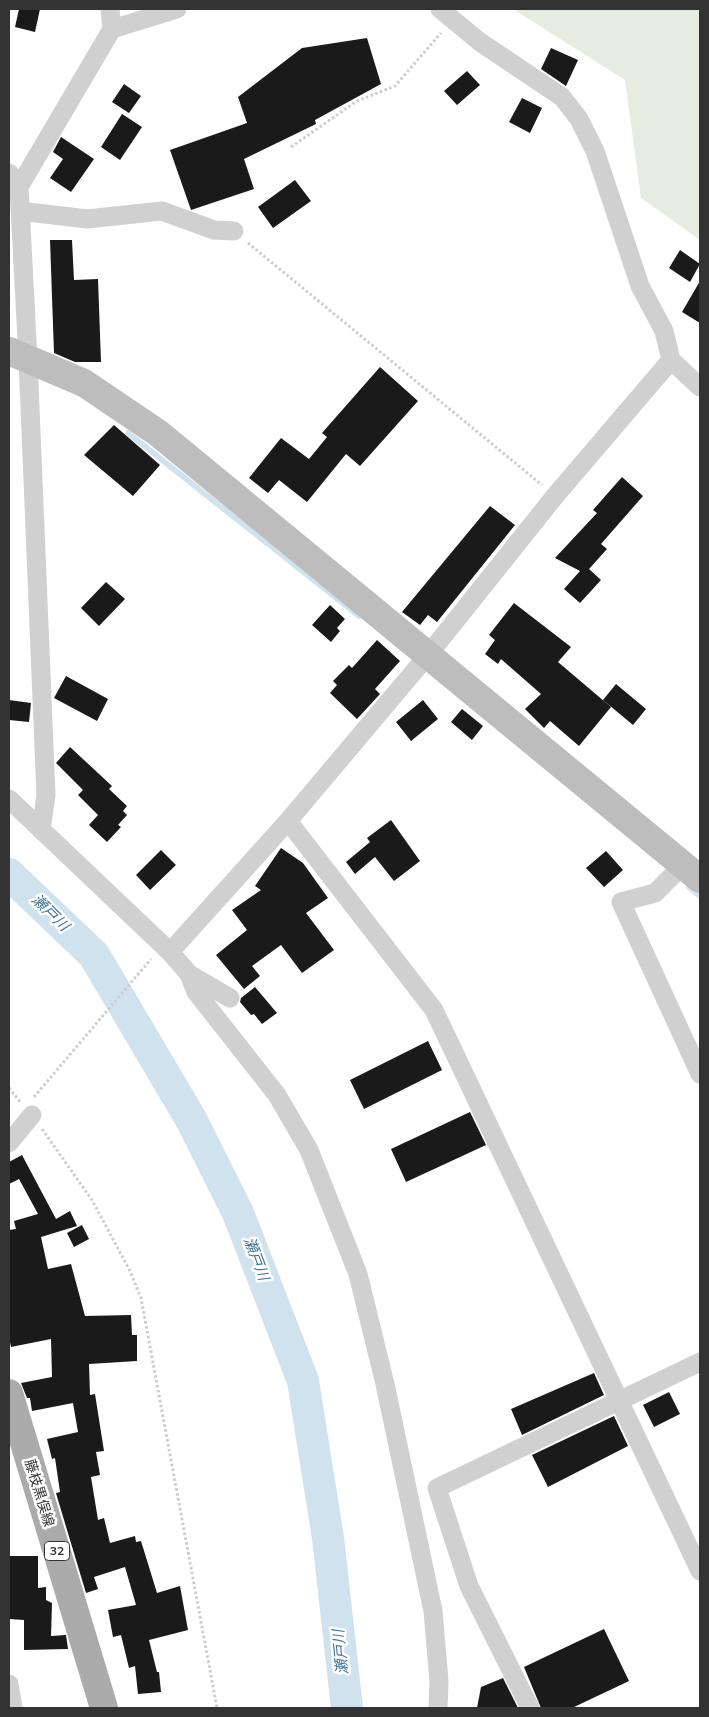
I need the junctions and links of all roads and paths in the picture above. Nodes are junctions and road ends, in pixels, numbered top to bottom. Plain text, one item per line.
1 (110, 9) edge
2 (177, 9) edge
3 (440, 9) edge
4 (455, 21) junction
5 (112, 29) junction
6 (291, 147) dead end
7 (14, 180) edge
8 (20, 211) junction
9 (234, 231) joint
10 (18, 355) edge
11 (671, 360) junction
12 (700, 387) edge
13 (555, 496) junction
14 (428, 655) junction
15 (9, 799) edge
16 (288, 821) junction
17 (41, 830) junction
18 (692, 872) edge
19 (163, 952) junction
20 (189, 974) junction
21 (230, 998) dead end
22 (700, 1074) edge
23 (31, 1108) junction
24 (9, 1143) edge
25 (700, 1362) edge
26 (9, 1393) edge
27 (620, 1401) junction
28 (700, 1571) edge
29 (9, 1684) edge
30 (13, 1708) edge
31 (104, 1708) edge
32 (217, 1708) edge
33 (438, 1708) edge
34 (530, 1708) edge

1 - 5 street
2 - 5 street
3 - 4 street
4 - 6 path
4 - 11 street
5 - 7 street
7 - 8 street
8 - 9 street
8 - 10 street
9 - 13 path
10 - 14 street
10 - 17 street
11 - 12 street
11 - 13 street
13 - 14 street
14 - 16 street
14 - 18 street
15 - 17 street
16 - 19 street
16 - 27 street
17 - 19 street
18 - 22 street
19 - 20 street
19 - 23 path
20 - 21 street
20 - 33 street
23 - 24 street
23 - 32 path
25 - 27 street
26 - 31 main road, 藤枝黒俣線 / 32
27 - 28 street
27 - 34 street
29 - 30 street

